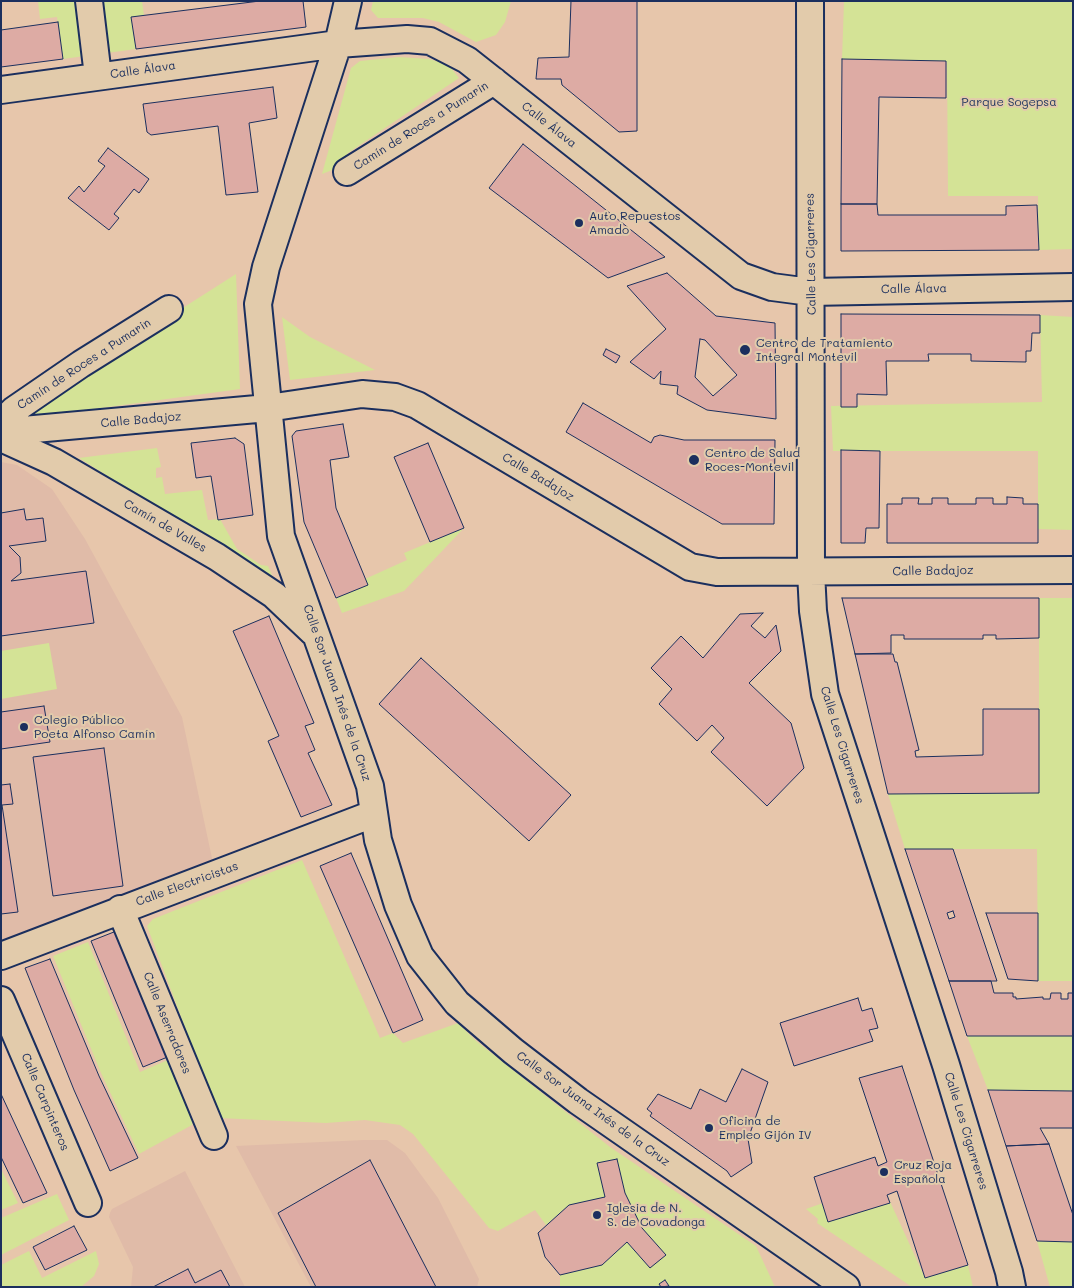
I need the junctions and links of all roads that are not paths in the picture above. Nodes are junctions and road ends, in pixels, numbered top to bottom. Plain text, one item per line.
1 (89, 1) edge
2 (348, 1) edge
3 (810, 1) edge
4 (338, 44) junction
5 (98, 76) junction
6 (494, 81) junction
7 (1, 90) edge
8 (348, 172) dead end
9 (1073, 288) edge
10 (810, 292) junction
11 (169, 309) dead end
12 (268, 408) junction
13 (1, 423) edge
14 (1, 432) edge
15 (1, 438) edge
16 (1073, 570) edge
17 (811, 572) junction
18 (316, 634) junction
19 (373, 814) junction
20 (120, 909) junction
21 (1, 956) edge
22 (1, 1000) edge
23 (214, 1136) dead end
24 (88, 1203) dead end
25 (846, 1287) edge
26 (1012, 1287) edge

1 - 5 street
2 - 4 street
3 - 10 street, Calle Les Cigarreres
4 - 5 street, Calle Álava
4 - 6 street, Calle Álava
4 - 12 street, Calle Sor Juana Inés de la Cruz
5 - 7 street, Calle Álava
6 - 8 street, Camín de Roces a Pumarin
6 - 10 street, Calle Álava
9 - 10 street, Calle Álava
10 - 17 street, Calle Les Cigarreres
11 - 13 street, Camín de Roces a Pumarin
12 - 14 street, Calle Badajoz
12 - 17 street, Calle Badajoz
12 - 18 street, Calle Sor Juana Inés de la Cruz
15 - 18 street, Camín de Valles
16 - 17 street, Calle Badajoz
17 - 26 street, Calle Les Cigarreres
18 - 19 street, Calle Sor Juana Inés de la Cruz
19 - 20 street, Calle Electricistas
19 - 25 street, Calle Sor Juana Inés de la Cruz
20 - 21 street, Calle Electricistas
20 - 23 street, Calle Aserradores
22 - 24 street, Calle Carpinteros

